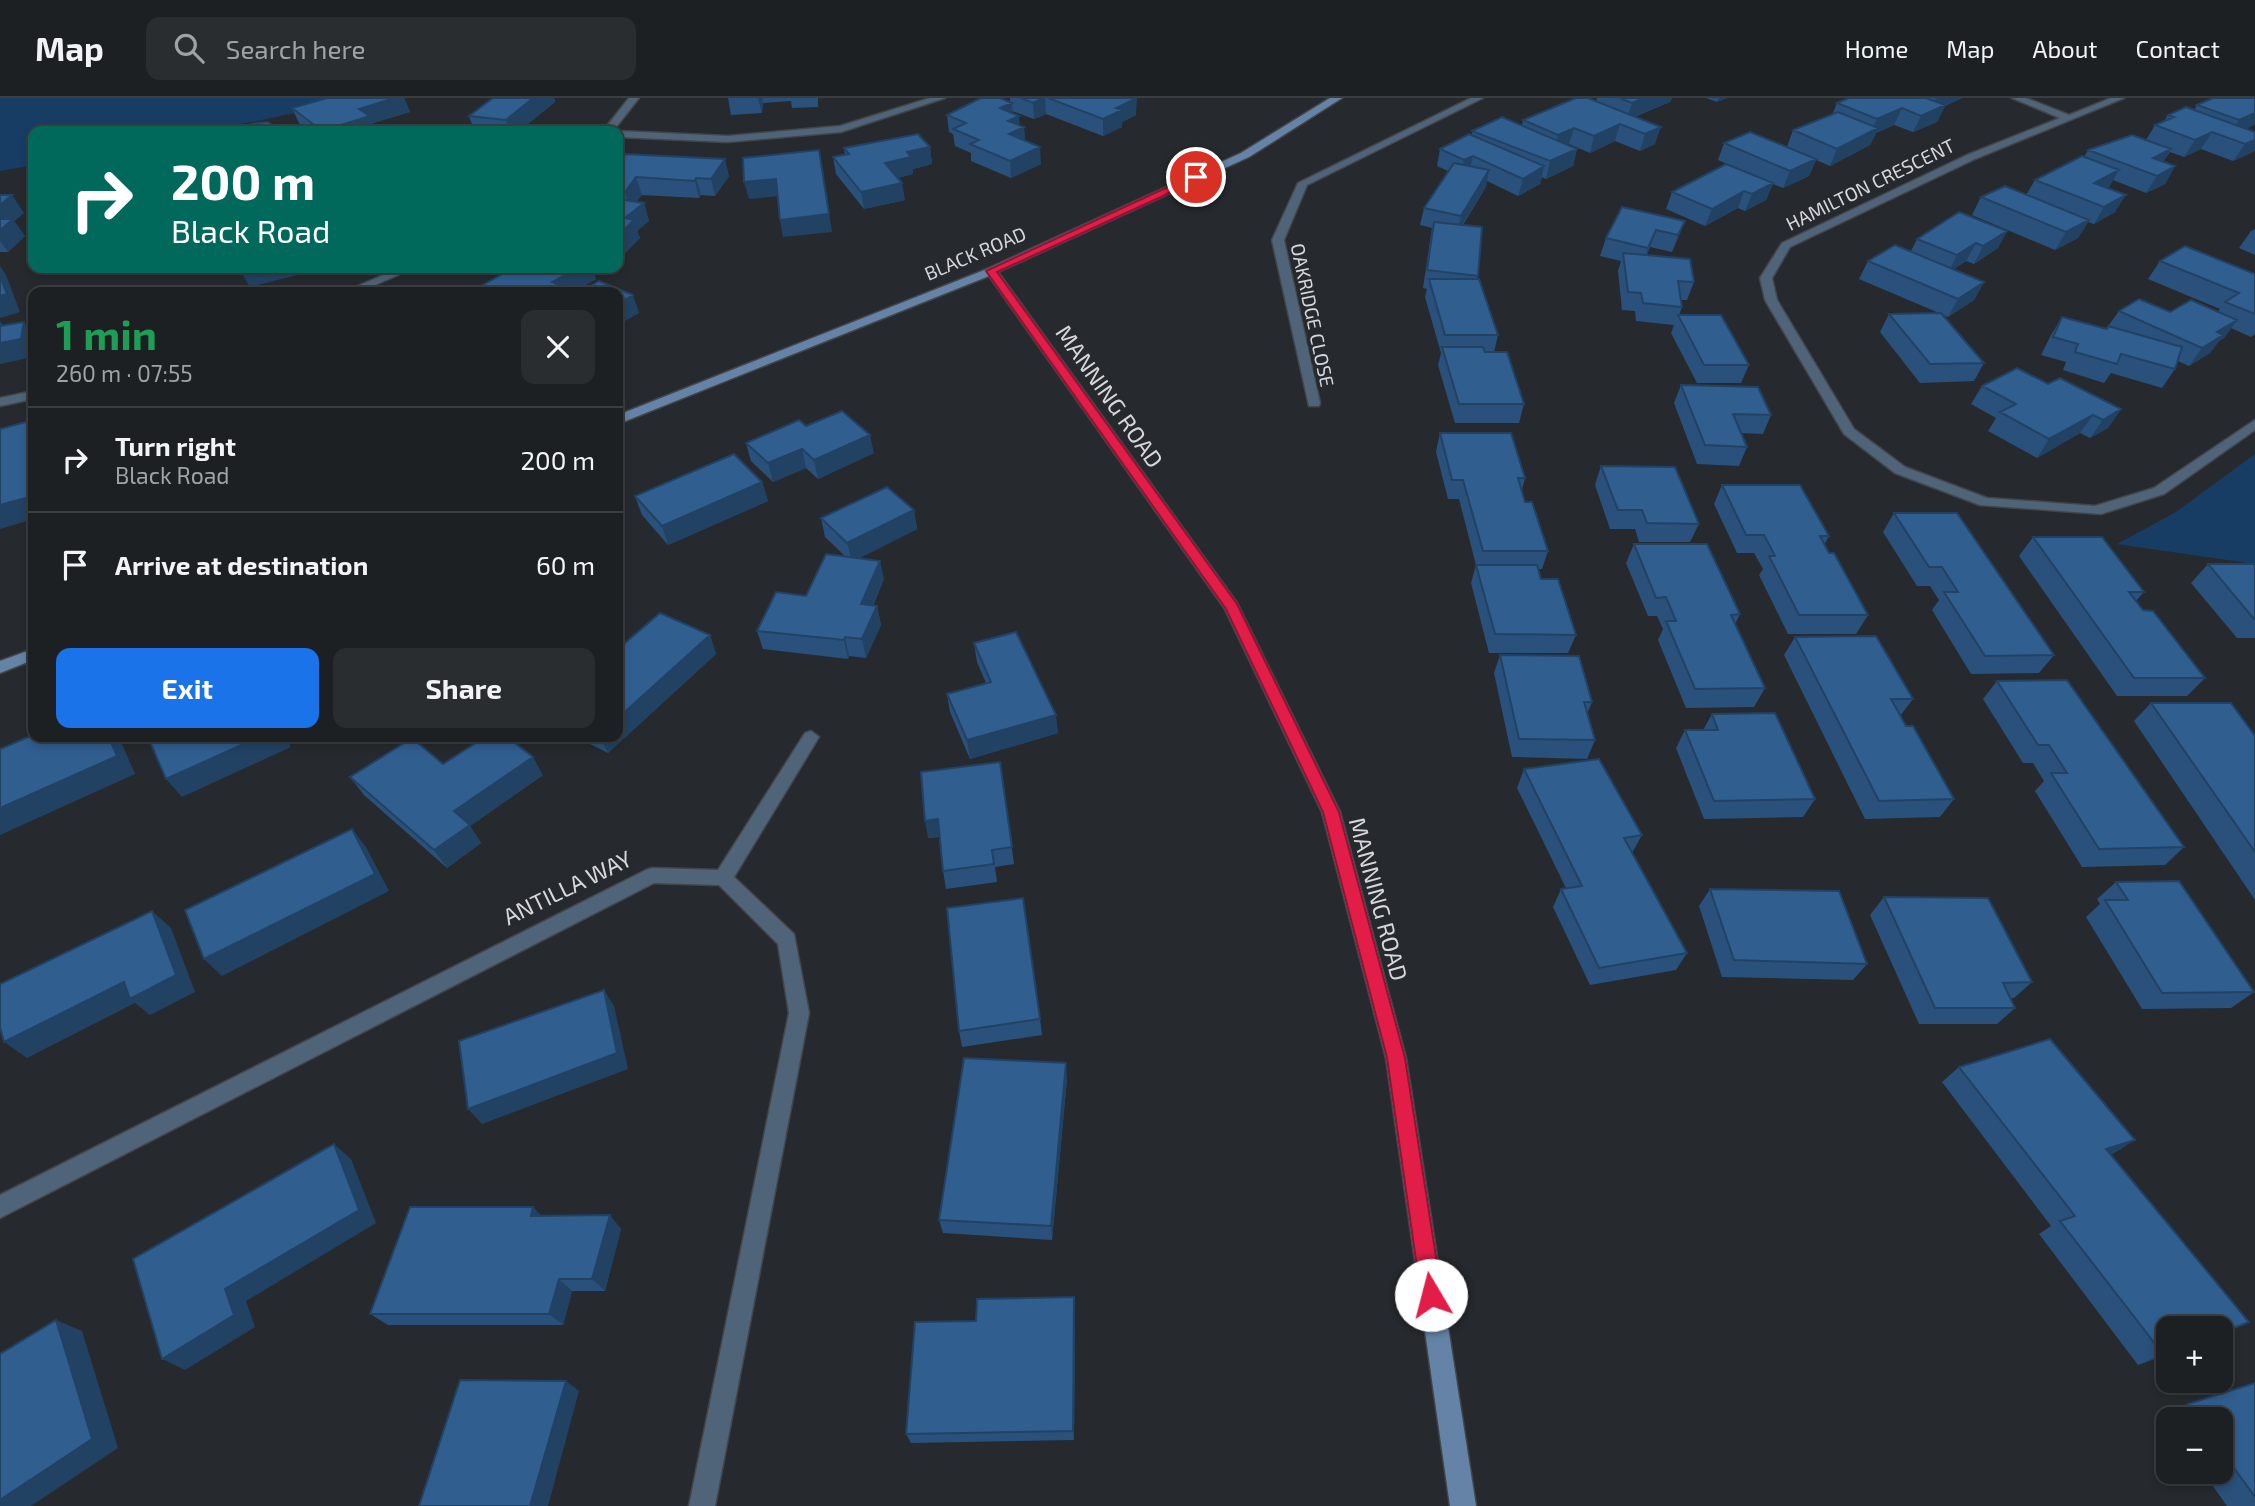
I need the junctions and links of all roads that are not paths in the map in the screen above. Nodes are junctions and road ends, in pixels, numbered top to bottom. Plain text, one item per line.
1 (634, 98) edge
2 (940, 98) edge
3 (1337, 98) edge
4 (1478, 98) edge
5 (2017, 98) edge
6 (2119, 98) edge
7 (2069, 118) junction
8 (612, 126) edge
9 (623, 134) edge
10 (991, 271) junction
11 (396, 273) edge
12 (362, 287) edge
13 (28, 396) edge
14 (0, 402) edge
15 (1314, 403) dead end
16 (623, 418) edge
17 (2255, 424) edge
18 (28, 656) edge
19 (0, 667) edge
20 (811, 737) dead end
21 (723, 878) junction
22 (0, 1207) edge
23 (702, 1506) edge
24 (1463, 1506) edge

1 - 8 street
2 - 9 street
3 - 10 street, BLACK ROAD
4 - 15 street, OAKRIDGE CLOSE
5 - 7 street
6 - 7 street, HAMILTON CRESCENT
7 - 17 street, HAMILTON CRESCENT
10 - 16 street, BLACK ROAD
10 - 24 street, MANNING ROAD
11 - 12 street
13 - 14 street
18 - 19 street
20 - 21 street
21 - 22 street, ANTILLA WAY
21 - 23 street

